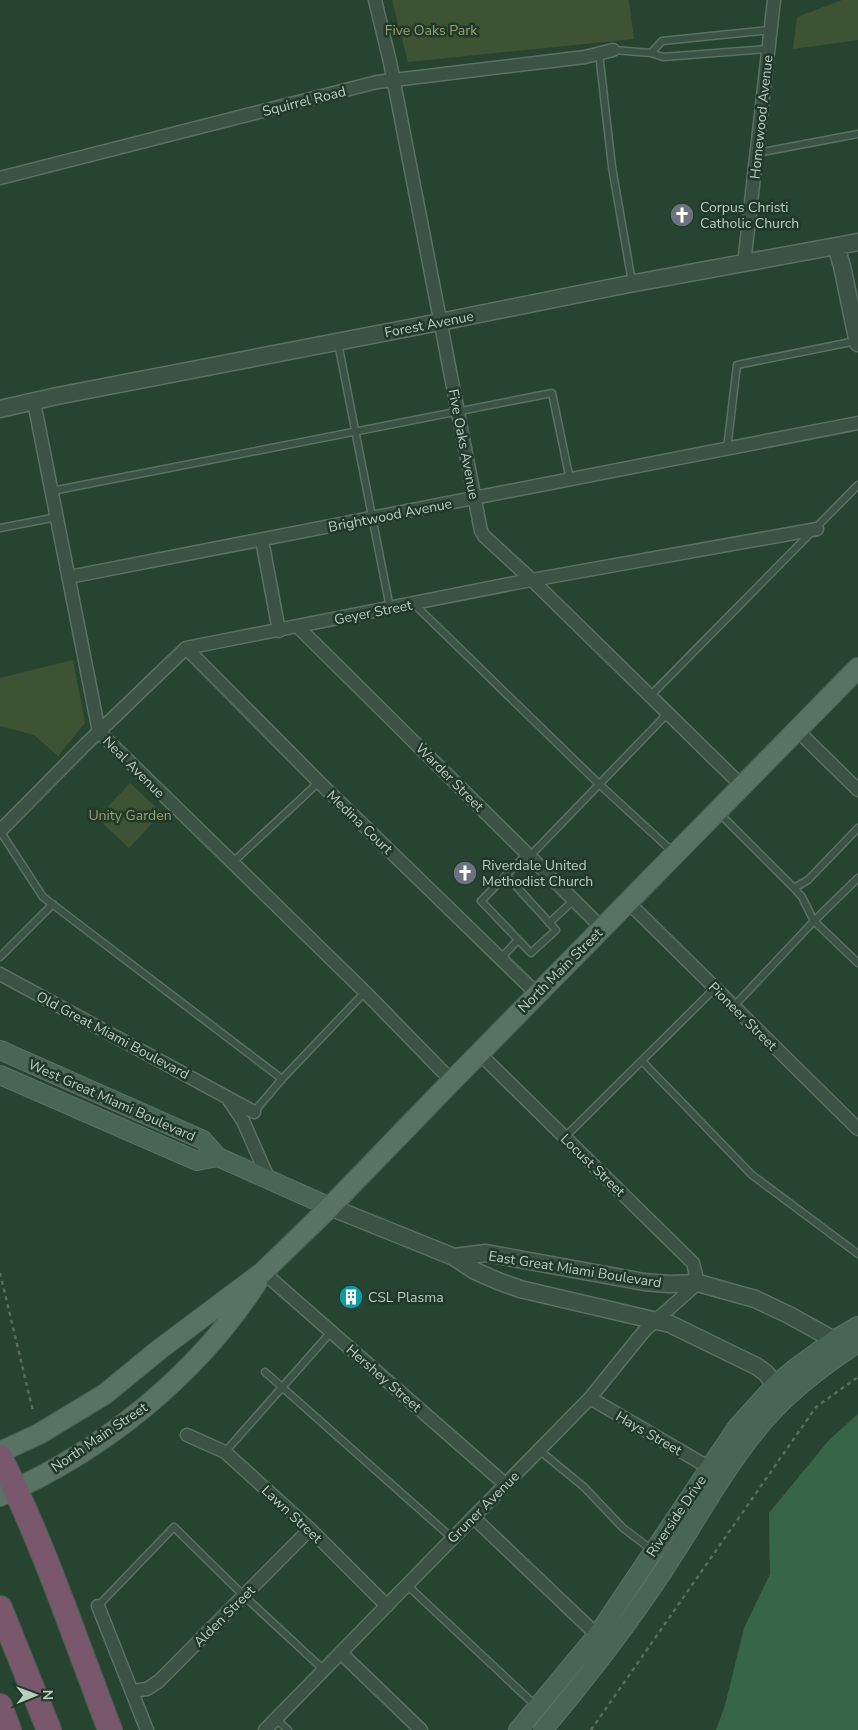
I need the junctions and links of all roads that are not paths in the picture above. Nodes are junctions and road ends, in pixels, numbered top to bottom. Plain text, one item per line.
1 (375, 0) edge
2 (774, 0) edge
3 (770, 30) junction
4 (768, 49) junction
5 (613, 50) joint
6 (600, 53) junction
7 (651, 53) junction
8 (393, 79) junction
9 (858, 134) edge
10 (757, 153) junction
11 (0, 178) edge
12 (858, 242) edge
13 (836, 246) junction
14 (744, 264) junction
15 (633, 283) junction
16 (440, 322) junction
17 (338, 342) junction
18 (858, 342) edge
19 (34, 402) junction
20 (1, 405) edge
21 (458, 411) junction
22 (858, 423) edge
23 (355, 431) junction
24 (727, 449) junction
25 (570, 480) junction
26 (857, 489) edge
27 (52, 491) junction
28 (475, 498) junction
29 (57, 517) junction
30 (372, 518) junction
31 (0, 528) edge
32 (816, 529) junction
33 (262, 540) junction
34 (69, 577) junction
35 (533, 581) junction
36 (414, 604) junction
37 (390, 608) junction
38 (298, 627) junction
39 (279, 631) junction
40 (186, 648) junction
41 (858, 668) edge
42 (650, 696) junction
43 (668, 713) junction
44 (797, 730) junction
45 (99, 732) junction
46 (319, 782) junction
47 (599, 784) junction
48 (742, 786) junction
49 (858, 790) edge
50 (717, 811) junction
51 (858, 828) edge
52 (0, 831) edge
53 (675, 854) junction
54 (528, 855) junction
55 (232, 863) junction
56 (506, 875) junction
57 (858, 878) edge
58 (794, 888) junction
59 (574, 900) junction
60 (628, 902) junction
61 (53, 904) junction
62 (814, 921) junction
63 (550, 923) junction
64 (602, 928) junction
65 (518, 940) junction
66 (0, 957) edge
67 (501, 958) junction
68 (858, 963) edge
69 (0, 974) edge
70 (715, 988) junction
71 (365, 992) junction
72 (537, 994) junction
73 (734, 1006) junction
74 (0, 1050) edge
75 (479, 1053) junction
76 (642, 1061) junction
77 (0, 1075) edge
78 (282, 1079) junction
79 (452, 1081) junction
80 (227, 1097) junction
81 (254, 1112) joint
82 (858, 1129) edge
83 (565, 1137) junction
84 (218, 1157) junction
85 (270, 1180) junction
86 (330, 1207) junction
87 (858, 1254) edge
88 (454, 1257) junction
89 (263, 1272) junction
90 (698, 1283) junction
91 (654, 1320) junction
92 (858, 1326) edge
93 (331, 1332) junction
94 (834, 1340) junction
95 (858, 1343) edge
96 (265, 1372) dead end
97 (775, 1385) junction
98 (282, 1387) junction
99 (590, 1398) junction
100 (188, 1435) dead end
101 (539, 1450) junction
102 (0, 1452) edge
103 (225, 1452) junction
104 (0, 1457) edge
105 (708, 1467) junction
106 (505, 1484) junction
107 (8, 1492) edge
108 (473, 1517) junction
109 (310, 1529) junction
110 (452, 1538) junction
111 (653, 1551) junction
112 (407, 1585) junction
113 (244, 1596) junction
114 (98, 1606) joint
115 (387, 1606) junction
116 (0, 1608) edge
117 (597, 1635) junction
118 (340, 1653) junction
119 (324, 1670) junction
120 (132, 1690) junction
121 (0, 1706) edge
122 (537, 1707) junction
123 (276, 1718) junction
124 (10, 1730) edge
125 (49, 1730) edge
126 (110, 1730) edge
127 (147, 1730) edge
128 (265, 1730) edge
129 (288, 1730) edge
130 (421, 1730) edge
131 (518, 1730) edge
132 (543, 1730) edge

1 - 8 street, Five Oaks Avenue
2 - 3 street, Homewood Avenue
3 - 4 street, Homewood Avenue
3 - 7 lane
4 - 7 lane
4 - 10 street, Homewood Avenue
5 - 6 street, Squirrel Road
5 - 7 lane
6 - 8 street, Squirrel Road
6 - 15 lane
8 - 11 street, Squirrel Road
8 - 16 street, Five Oaks Avenue
9 - 10 lane
10 - 14 street, Homewood Avenue
12 - 13 street, Forest Avenue
13 - 14 street, Forest Avenue
13 - 18 street
14 - 15 street, Forest Avenue
15 - 16 street, Forest Avenue
16 - 17 street, Forest Avenue
16 - 21 street, Five Oaks Avenue
17 - 19 street, Forest Avenue
17 - 23 lane
18 - 24 lane
19 - 20 street, Forest Avenue
19 - 27 street, Neal Avenue
21 - 23 lane
21 - 25 lane
21 - 28 street, Five Oaks Avenue
22 - 24 street, Brightwood Avenue
23 - 27 lane
23 - 30 lane
24 - 25 street, Brightwood Avenue
25 - 28 street, Brightwood Avenue
26 - 32 lane
27 - 29 street, Neal Avenue
28 - 30 street, Brightwood Avenue
28 - 35 street, Five Oaks Avenue
29 - 31 lane
29 - 34 street, Neal Avenue
30 - 33 street, Brightwood Avenue
30 - 37 lane
32 - 35 street, Geyer Street
32 - 42 lane
33 - 34 street, Brightwood Avenue
33 - 39 street
34 - 45 street, Neal Avenue
35 - 36 street, Geyer Street
35 - 42 street, Five Oaks Avenue
36 - 37 street, Geyer Street
36 - 47 lane
37 - 38 street, Geyer Street
38 - 39 street, Geyer Street
38 - 54 street, Warder Street
39 - 40 street, Geyer Street
40 - 45 street
40 - 46 street, Medina Court
41 - 44 main road, North Main Street
42 - 43 street, Five Oaks Avenue
43 - 47 lane
43 - 48 street, Five Oaks Avenue
44 - 48 main road, North Main Street
44 - 49 street
45 - 52 street
45 - 55 street, Neal Avenue
46 - 55 lane
46 - 67 street, Medina Court
47 - 53 lane
47 - 54 lane
48 - 50 main road, North Main Street
50 - 53 main road, North Main Street
50 - 58 lane
51 - 58 lane
52 - 61 lane
53 - 60 main road, North Main Street
54 - 56 lane
54 - 59 street, Warder Street
55 - 71 street, Neal Avenue
56 - 63 lane
56 - 65 lane
57 - 62 lane
58 - 62 lane
59 - 63 lane
59 - 64 street, Warder Street
60 - 64 main road, North Main Street
60 - 70 street, Pioneer Street
61 - 66 lane
61 - 78 lane
62 - 68 lane
62 - 73 lane
63 - 65 lane
64 - 72 main road, North Main Street
65 - 67 lane
67 - 72 street, Medina Court
69 - 80 street, Old Great Miami Boulevard
70 - 73 street, Pioneer Street
70 - 76 lane
71 - 78 lane
71 - 79 street, Neal Avenue
72 - 75 main road, North Main Street
73 - 82 street, Pioneer Street
74 - 84 main road, West Great Miami Boulevard
75 - 79 main road, North Main Street
75 - 83 street, Locust Street
76 - 83 lane
76 - 87 lane
77 - 84 main road, West Great Miami Boulevard
78 - 81 lane
79 - 86 main road, North Main Street
80 - 81 street, Old Great Miami Boulevard
80 - 85 street, Old Great Miami Boulevard
83 - 90 street, Locust Street
84 - 85 main road, West Great Miami Boulevard
85 - 86 main road, West Great Miami Boulevard
86 - 88 street, East Great Miami Boulevard
86 - 89 main road, North Main Street
88 - 90 street, East Great Miami Boulevard
88 - 91 street, East Great Miami Boulevard
89 - 93 street, Hershey Street
89 - 102 main road, North Main Street
89 - 107 main road, North Main Street
90 - 91 street, Gruner Avenue
90 - 94 street, East Great Miami Boulevard
91 - 97 street, East Great Miami Boulevard
91 - 99 street, Gruner Avenue
92 - 94 main road, Riverside Drive
93 - 98 lane
93 - 106 street, Hershey Street
94 - 97 main road, Riverside Drive
95 - 132 main road, Riverside Drive
96 - 98 lane
97 - 105 main road, Riverside Drive
98 - 103 lane
98 - 110 lane
99 - 101 street, Gruner Avenue
99 - 105 street, Hays Street
100 - 103 street, Lawn Street
101 - 106 street, Gruner Avenue
101 - 111 lane
103 - 109 street, Lawn Street
104 - 107 highway
105 - 111 main road, Riverside Drive
106 - 108 street, Gruner Avenue
107 - 126 highway
108 - 110 street, Gruner Avenue
108 - 117 street
109 - 113 street, Alden Street
109 - 115 street, Lawn Street
110 - 112 street, Gruner Avenue
111 - 117 main road, Riverside Drive
112 - 115 street, Gruner Avenue
112 - 122 lane
113 - 114 lane
113 - 119 lane
113 - 120 street, Alden Street
114 - 120 street
115 - 118 street, Gruner Avenue
116 - 125 highway
117 - 122 main road, Riverside Drive
118 - 119 street, Gruner Avenue
118 - 130 street
119 - 123 street, Gruner Avenue
120 - 127 street
121 - 124 highway
122 - 131 main road, Riverside Drive
123 - 128 street, Gruner Avenue
123 - 129 lane

